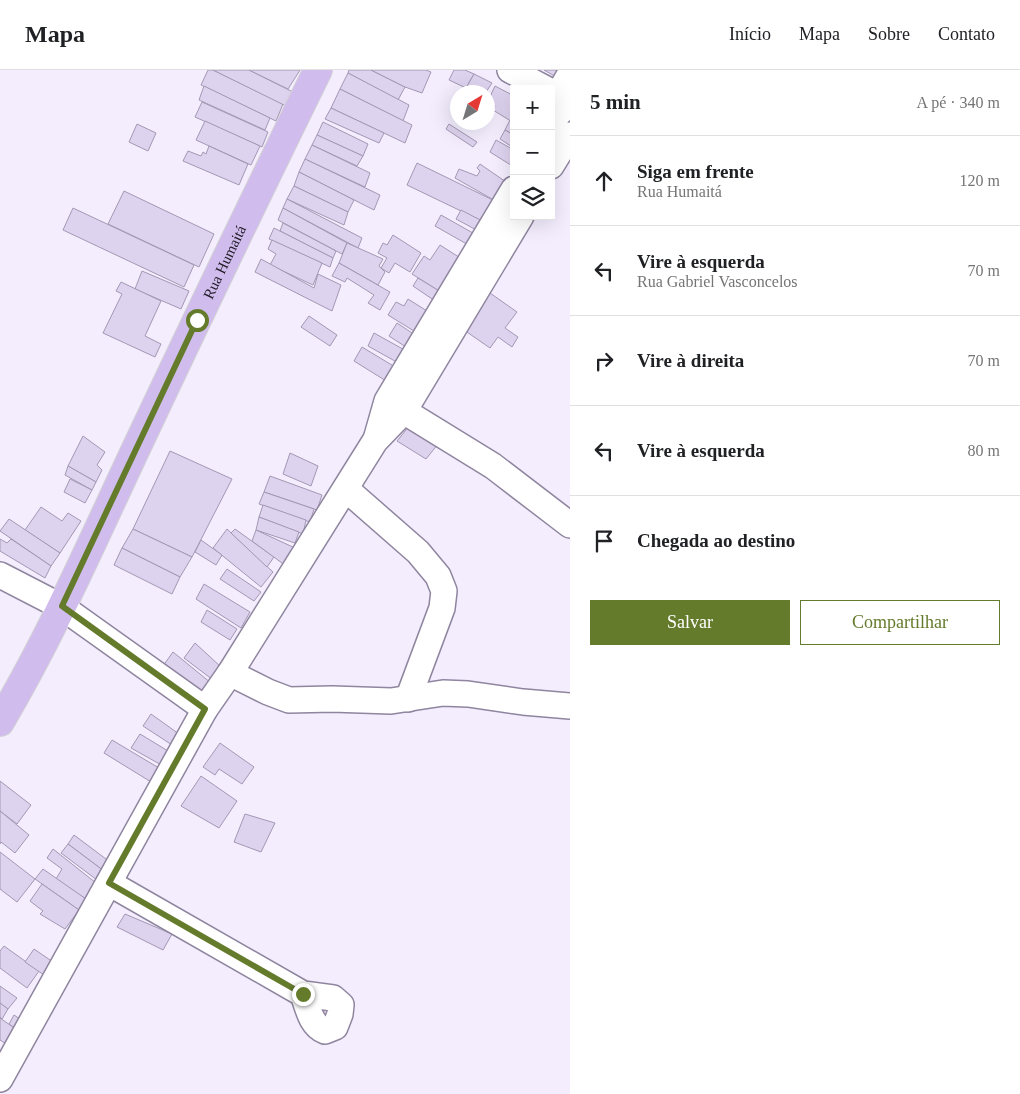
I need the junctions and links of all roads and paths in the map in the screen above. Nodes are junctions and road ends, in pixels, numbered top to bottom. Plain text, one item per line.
1 (318, 70) edge
2 (510, 70) edge
3 (570, 74) edge
4 (558, 98) edge
5 (570, 135) edge
6 (555, 159) edge
7 (510, 199) edge
8 (518, 220) edge
9 (485, 258) junction
10 (396, 406) junction
11 (346, 489) junction
12 (570, 525) edge
13 (0, 575) edge
14 (62, 606) junction
15 (230, 673) junction
16 (408, 699) junction
17 (570, 706) edge
18 (205, 709) junction
19 (0, 722) edge
20 (109, 883) junction
21 (303, 994) dead end
22 (0, 1079) edge

1 - 14 main road, Rua Humaitá
2 - 4 street
3 - 4 street
5 - 6 street
7 - 9 street
8 - 9 street
9 - 10 street
10 - 11 street
10 - 12 street
11 - 15 street
11 - 16 street
13 - 14 street
14 - 18 street
14 - 19 main road, Rua Humaitá
15 - 16 street
15 - 18 street
16 - 17 street
18 - 20 street
20 - 21 street
20 - 22 street

